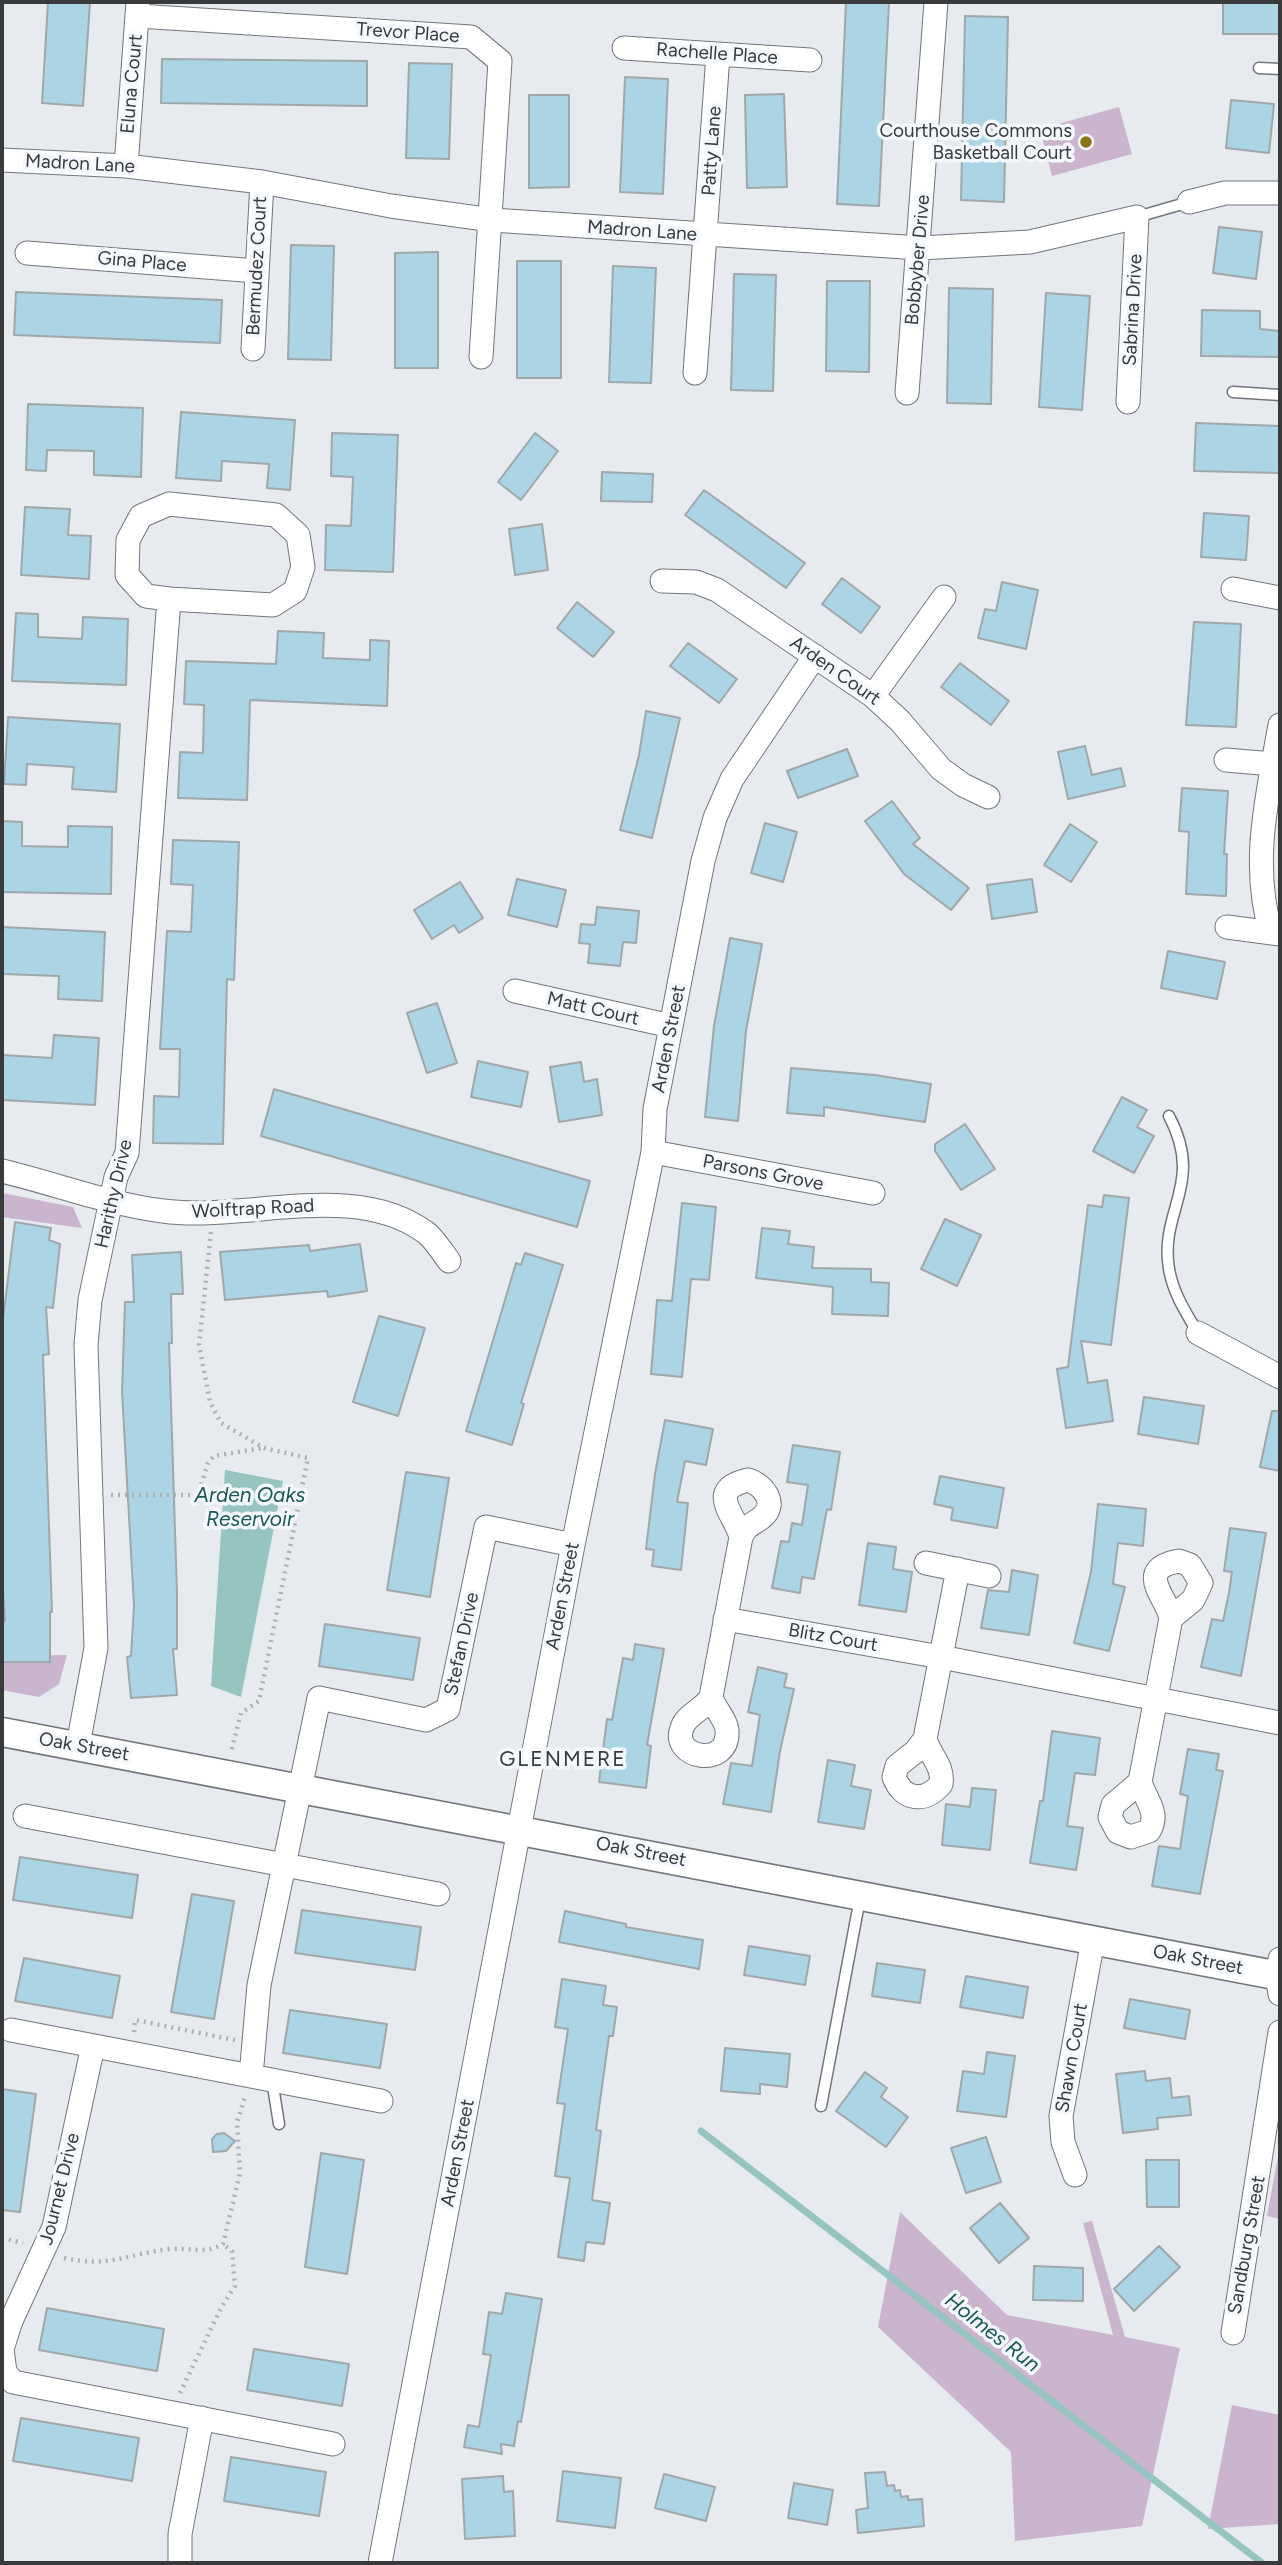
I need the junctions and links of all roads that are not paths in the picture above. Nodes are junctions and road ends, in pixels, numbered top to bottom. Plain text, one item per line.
1 (936, 2) edge
2 (138, 9) edge
3 (624, 48) dead end
4 (718, 55) junction
5 (810, 60) dead end
6 (1259, 68) dead end
7 (1280, 69) edge
8 (2, 160) edge
9 (126, 166) junction
10 (262, 182) junction
11 (1280, 193) edge
12 (1189, 202) joint
13 (1137, 217) junction
14 (492, 220) junction
15 (706, 235) junction
16 (919, 248) junction
17 (27, 253) dead end
18 (257, 271) junction
19 (253, 349) dead end
20 (481, 357) dead end
21 (695, 373) dead end
22 (1233, 392) dead end
23 (907, 393) dead end
24 (1280, 395) edge
25 (1128, 402) dead end
26 (662, 582) dead end
27 (1233, 589) dead end
28 (944, 597) dead end
29 (1280, 598) edge
30 (169, 599) junction
31 (815, 656) junction
32 (873, 696) junction
33 (1280, 724) edge
34 (1226, 760) dead end
35 (1273, 764) junction
36 (988, 797) dead end
37 (1227, 927) dead end
38 (1275, 933) edge
39 (515, 991) dead end
40 (671, 1026) junction
41 (1169, 1116) dead end
42 (653, 1153) junction
43 (2, 1171) edge
44 (873, 1193) dead end
45 (111, 1202) junction
46 (449, 1261) dead end
47 (1198, 1333) joint
48 (1280, 1377) edge
49 (741, 1537) dead end
50 (573, 1545) junction
51 (926, 1563) dead end
52 (958, 1569) junction
53 (989, 1576) dead end
54 (1171, 1618) dead end
55 (725, 1619) junction
56 (941, 1657) junction
57 (711, 1697) dead end
58 (1156, 1698) junction
59 (1280, 1723) edge
60 (2, 1732) edge
61 (925, 1740) dead end
62 (78, 1745) junction
63 (1140, 1782) dead end
64 (300, 1787) junction
65 (25, 1816) dead end
66 (520, 1829) junction
67 (285, 1865) junction
68 (438, 1894) dead end
69 (861, 1895) junction
70 (1093, 1940) junction
71 (1280, 1976) edge
72 (11, 2030) dead end
73 (1280, 2032) edge
74 (93, 2046) junction
75 (261, 2078) junction
76 (381, 2101) dead end
77 (821, 2106) dead end
78 (279, 2124) dead end
79 (1075, 2175) dead end
80 (1233, 2333) dead end
81 (202, 2418) junction
82 (333, 2444) dead end
83 (180, 2563) edge
84 (380, 2563) edge

1 - 16 street, Bobbyber Drive
2 - 9 street, Eluna Court
2 - 14 street, Trevor Place
3 - 4 street, Rachelle Place
4 - 5 street, Rachelle Place
4 - 15 street, Patty Lane
6 - 7 lane
8 - 9 street, Madron Lane
9 - 10 street, Madron Lane
10 - 14 street, Madron Lane
10 - 18 street, Bermudez Court
11 - 12 street, Madron Lane
12 - 13 lane, Madron Lane
13 - 16 street, Madron Lane
13 - 25 street, Sabrina Drive
14 - 15 street, Madron Lane
14 - 20 street, Trevor Place
15 - 16 street, Madron Lane
15 - 21 street, Patty Lane
16 - 23 street, Bobbyber Drive
17 - 18 street, Gina Place
18 - 19 street, Bermudez Court
22 - 24 lane
26 - 31 street, Arden Court
27 - 29 street
28 - 32 street
30 - 30 street
30 - 45 street, Harithy Drive
31 - 32 street, Arden Court
31 - 40 street, Arden Street
32 - 36 street, Arden Court
33 - 35 street
34 - 35 street
35 - 38 street
37 - 38 street
39 - 40 street, Matt Court
40 - 42 street, Arden Street
41 - 47 lane
42 - 44 street, Parsons Grove
42 - 50 street, Arden Street
43 - 45 street, Wolftrap Road
45 - 46 street, Wolftrap Road
45 - 62 street, Harithy Drive
47 - 48 street
49 - 55 street
50 - 64 street, Stefan Drive
50 - 66 street, Arden Street
51 - 52 street
52 - 53 street
52 - 56 street
54 - 58 street
55 - 56 street, Blitz Court
55 - 57 street
56 - 58 street, Blitz Court
56 - 61 street
58 - 59 street, Blitz Court
58 - 63 street
60 - 62 street, Oak Street
62 - 64 street, Oak Street
64 - 66 street, Oak Street
64 - 67 street
65 - 67 street
66 - 69 street, Oak Street
66 - 84 street, Arden Street
67 - 68 street
67 - 75 street
69 - 70 street, Oak Street
69 - 77 lane
70 - 71 street, Oak Street
70 - 79 street, Shawn Court
72 - 74 street
73 - 80 street, Sandburg Street
74 - 75 street
74 - 81 street, Journet Drive
75 - 76 street
75 - 78 lane
81 - 82 street, Journet Drive
81 - 83 street

